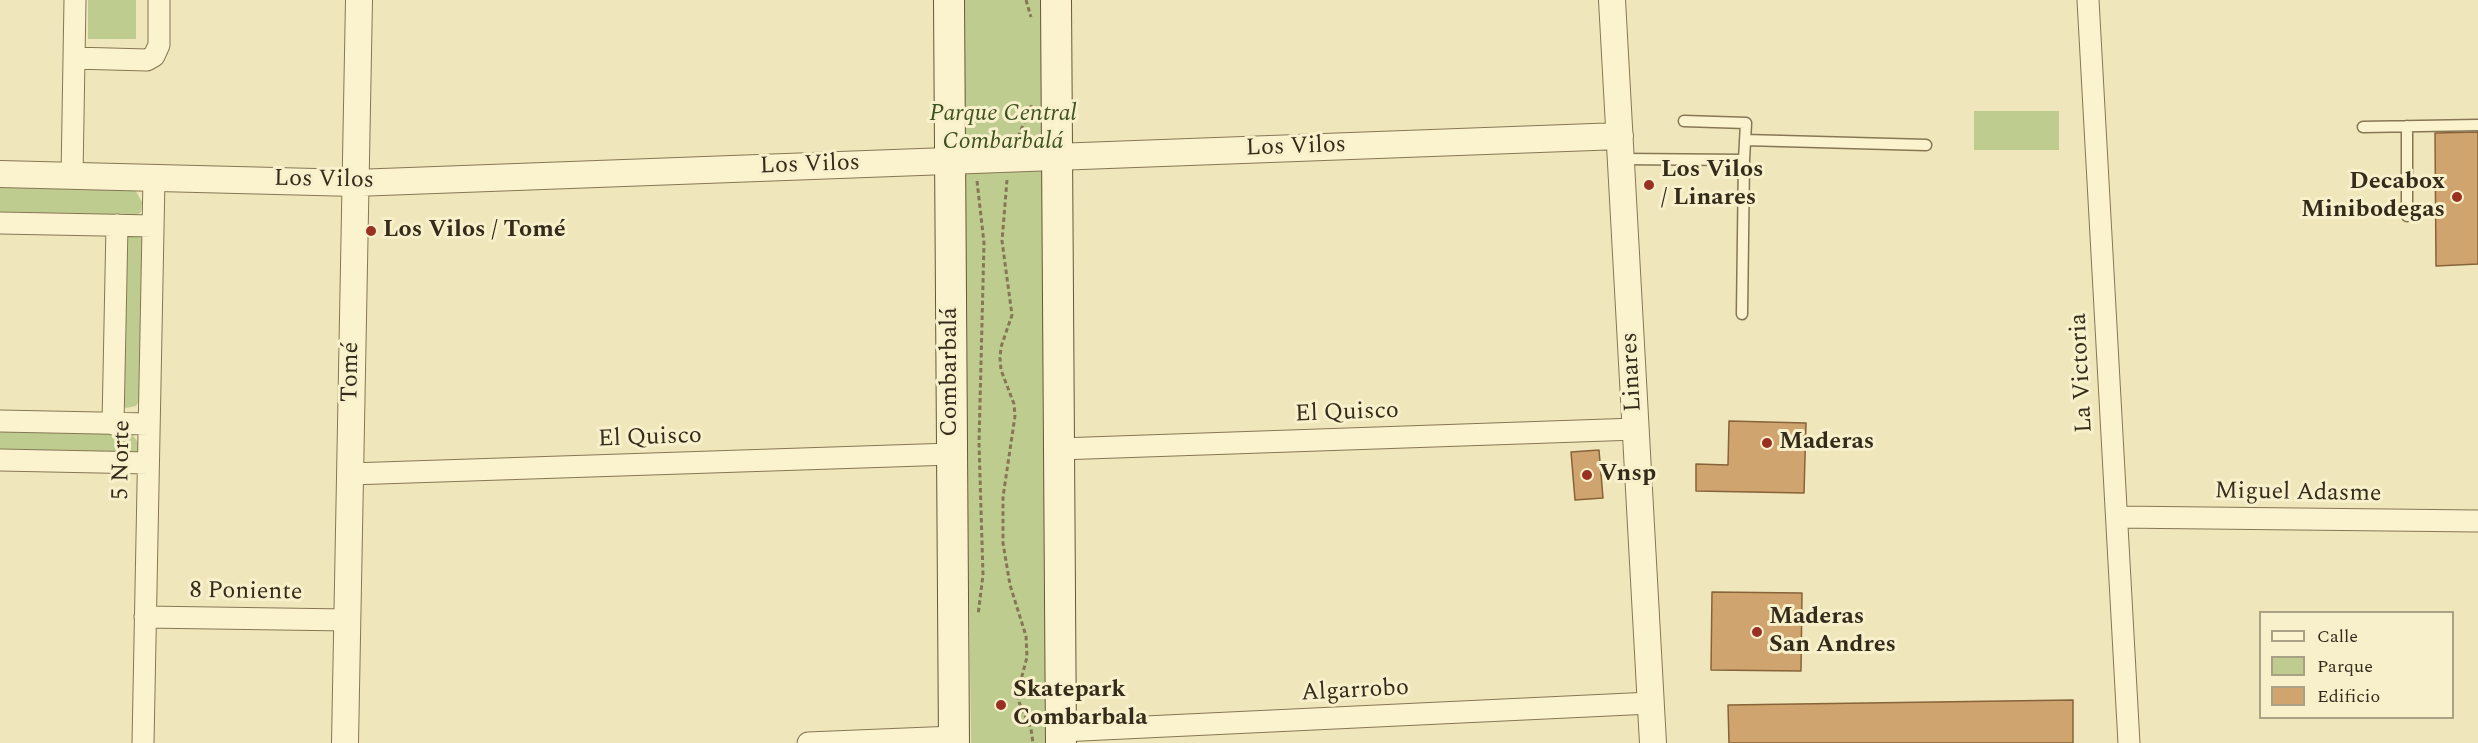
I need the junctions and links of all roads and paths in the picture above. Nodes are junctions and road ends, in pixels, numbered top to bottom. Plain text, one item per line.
1 (75, 0) edge
2 (159, 0) edge
3 (358, 0) edge
4 (949, 0) edge
5 (1026, 0) edge
6 (1056, 0) edge
7 (1612, 0) edge
8 (2088, 0) edge
9 (1032, 22) dead end
10 (74, 58) junction
11 (1032, 104) dead end
12 (1684, 121) dead end
13 (2478, 125) edge
14 (2407, 126) junction
15 (2363, 128) dead end
16 (1745, 140) junction
17 (1926, 145) dead end
18 (1620, 148) junction
19 (1057, 157) junction
20 (1009, 159) junction
21 (962, 160) junction
22 (1744, 160) junction
23 (0, 174) edge
24 (72, 176) junction
25 (154, 178) junction
26 (355, 183) junction
27 (2408, 216) dead end
28 (0, 223) edge
29 (117, 225) junction
30 (153, 226) junction
31 (1743, 314) dead end
32 (0, 421) edge
33 (113, 424) junction
34 (149, 424) junction
35 (1636, 429) junction
36 (1059, 450) junction
37 (952, 454) junction
38 (0, 460) edge
39 (148, 464) junction
40 (350, 474) junction
41 (2116, 517) junction
42 (2478, 521) edge
43 (145, 617) junction
44 (978, 617) dead end
45 (347, 620) junction
46 (1651, 703) junction
47 (1061, 737) edge
48 (954, 740) edge
49 (143, 743) edge
50 (345, 743) edge
51 (808, 743) edge
52 (1033, 743) edge
53 (1653, 743) edge
54 (2129, 743) edge

1 - 10 street
2 - 10 street
3 - 26 street, Tomé
4 - 21 main road, Combarbalá
5 - 9 path
6 - 19 main road
7 - 18 street, Linares
8 - 41 street, La Victoria
10 - 24 street
11 - 20 path
12 - 16 lane
13 - 14 lane
14 - 15 lane
14 - 27 lane
16 - 17 lane
16 - 22 lane
18 - 19 street, Los Vilos
18 - 22 lane
18 - 35 street, Linares
19 - 20 street, Los Vilos
19 - 36 main road
20 - 21 street, Los Vilos
20 - 52 path
21 - 26 street, Los Vilos
21 - 37 main road, Combarbalá
21 - 44 path
22 - 31 lane
23 - 24 street, Los Vilos
24 - 25 street, Los Vilos
25 - 26 street, Los Vilos
25 - 30 street, 5 Norte
26 - 40 street, Tomé
28 - 29 street
29 - 30 street
29 - 33 street, 5 Norte
30 - 34 street, 5 Norte
32 - 33 street
33 - 34 street
34 - 39 street, 5 Norte
35 - 36 street, El Quisco
35 - 46 street, Linares
36 - 47 main road
37 - 40 street, El Quisco
37 - 48 main road, Combarbalá
38 - 39 street
39 - 43 street, 5 Norte
40 - 45 street, Tomé
41 - 42 street, Miguel Adasme
41 - 54 street, La Victoria
43 - 45 street, 8 Poniente
43 - 49 street, 5 Norte
45 - 50 street, Tomé
46 - 47 street, Algarrobo
46 - 53 street, Linares
48 - 51 street

